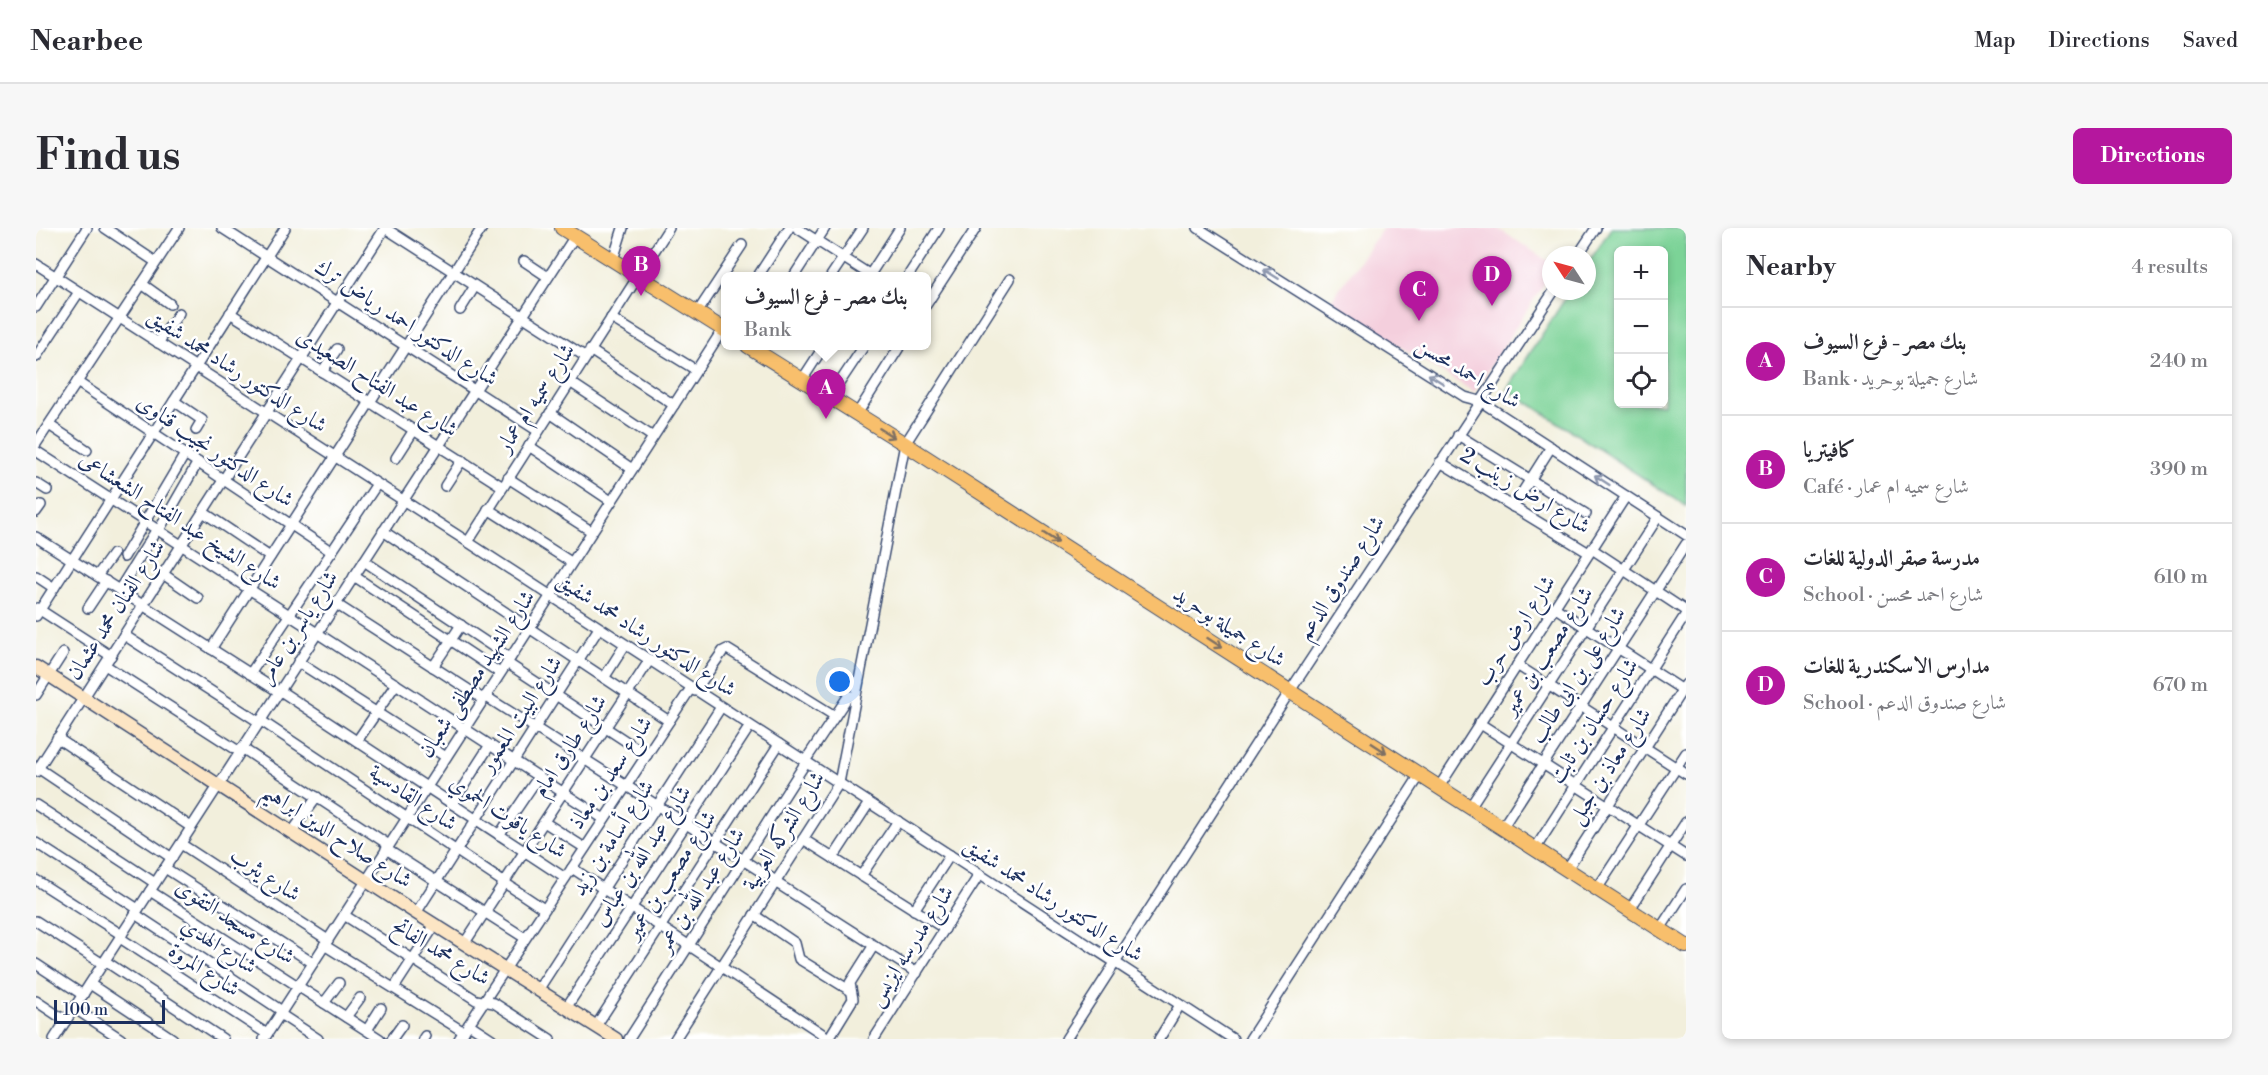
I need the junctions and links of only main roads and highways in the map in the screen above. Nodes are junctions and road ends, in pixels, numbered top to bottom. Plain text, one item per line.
1 (562, 228) edge
2 (577, 234) edge
3 (721, 326) edge
4 (756, 350) edge
5 (1686, 946) edge

1 - 2 main road
2 - 3 main road
4 -> 5 main road, شارع جميلة بوحريد

